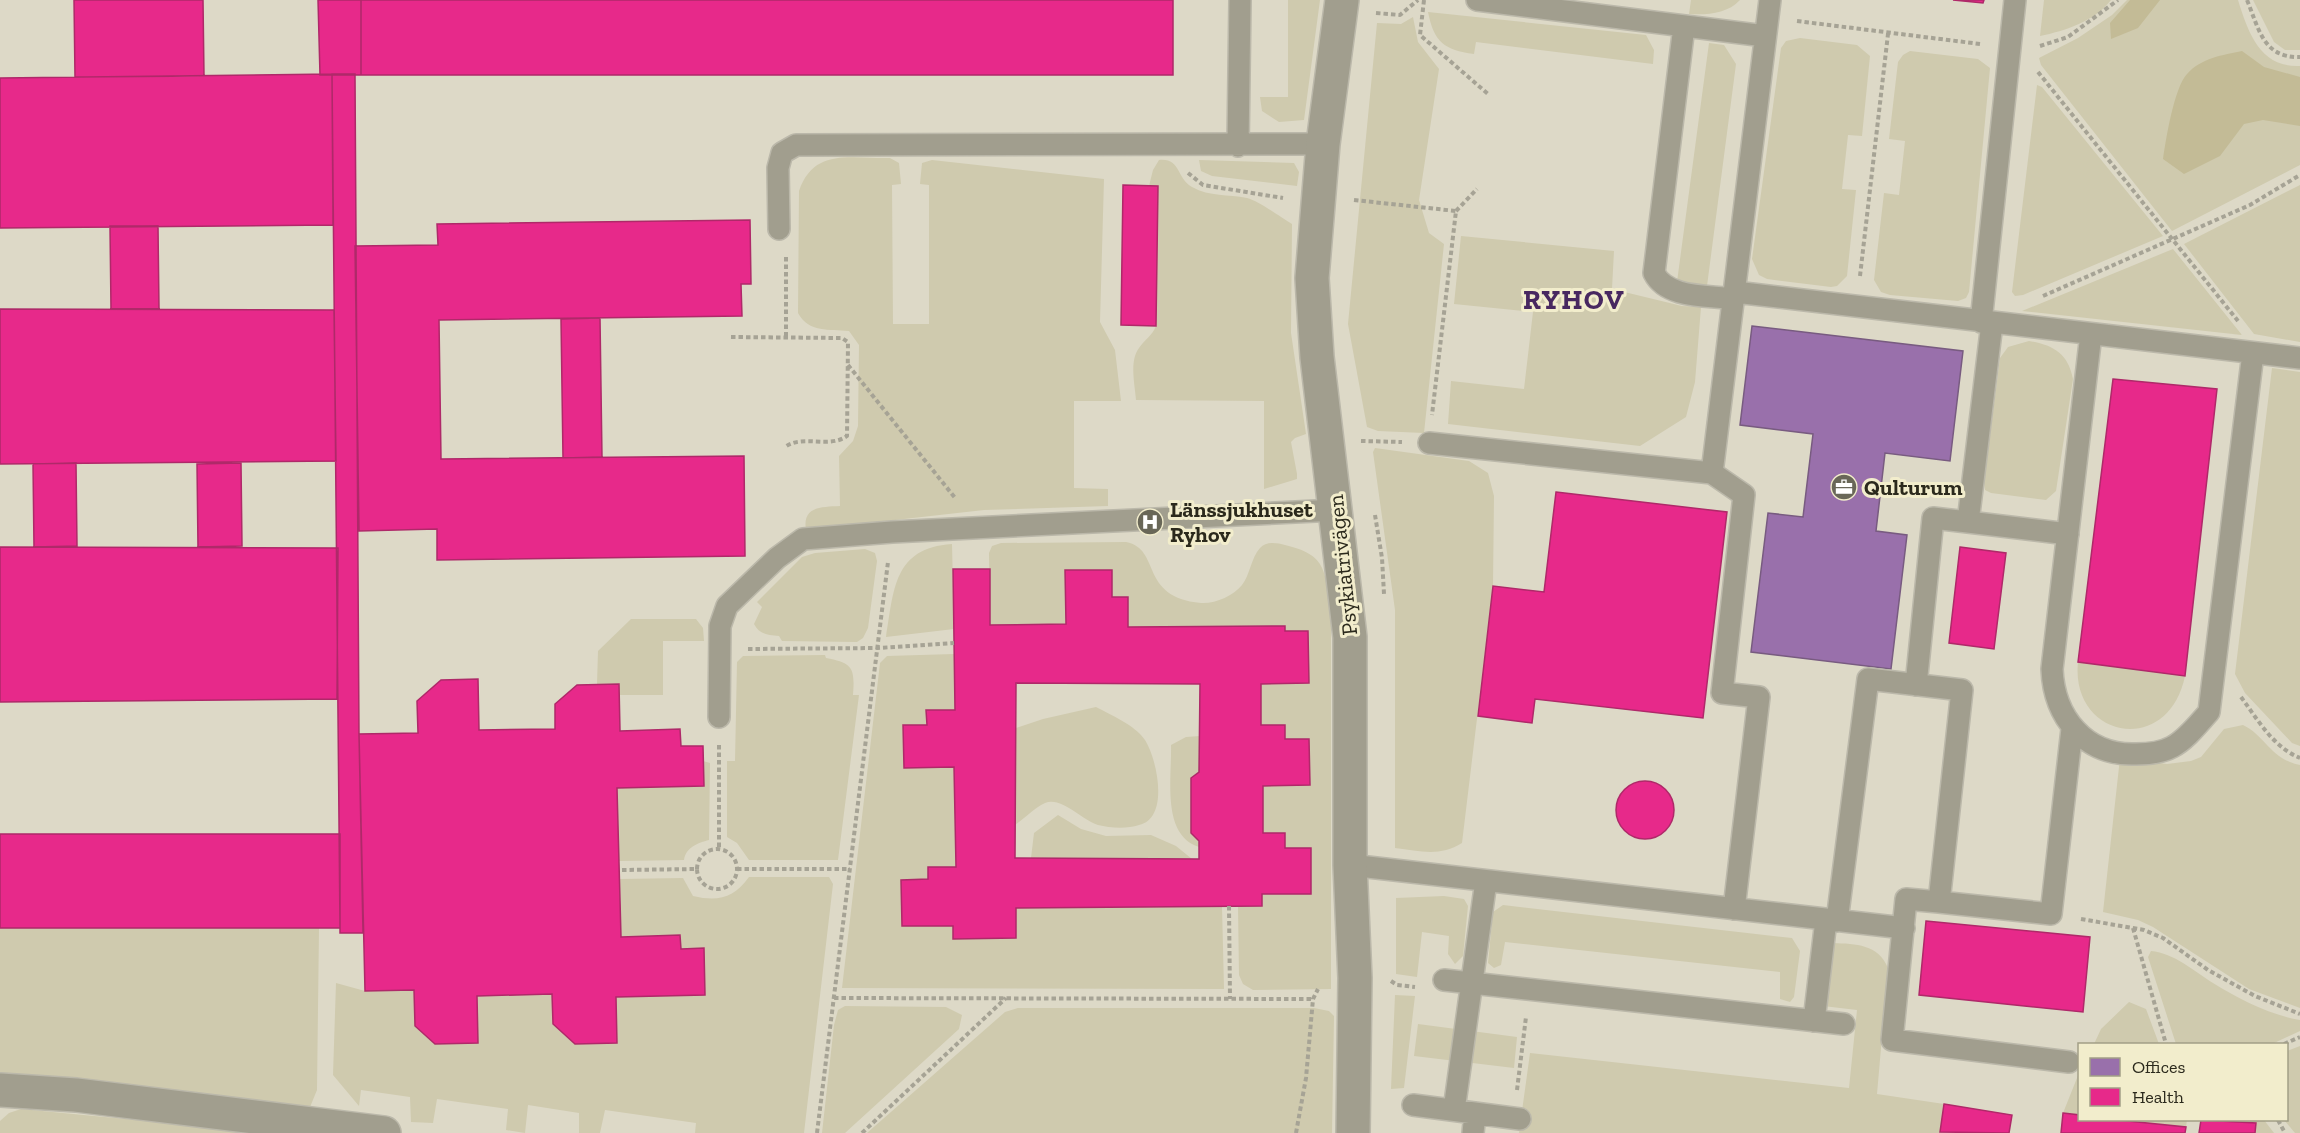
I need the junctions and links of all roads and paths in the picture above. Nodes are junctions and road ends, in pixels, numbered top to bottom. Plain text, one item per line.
1 (1240, 0) edge
2 (1418, 0) edge
3 (1424, 0) edge
4 (1477, 0) edge
5 (2015, 0) edge
6 (2118, 0) edge
7 (2247, 0) edge
8 (1355, 6) edge
9 (1767, 18) edge
10 (1684, 26) junction
11 (1888, 34) junction
12 (2018, 50) junction
13 (2300, 57) edge
14 (1488, 94) dead end
15 (1323, 144) junction
16 (1183, 146) junction
17 (1238, 146) junction
18 (2300, 175) edge
19 (1477, 189) dead end
20 (1332, 202) junction
21 (1456, 211) junction
22 (779, 229) joint
23 (2173, 240) junction
24 (1734, 296) junction
25 (2042, 297) dead end
26 (1856, 307) junction
27 (1987, 322) junction
28 (2091, 333) junction
29 (731, 337) dead end
30 (786, 337) junction
31 (2259, 354) junction
32 (2300, 358) edge
33 (848, 364) junction
34 (1429, 443) joint
35 (785, 447) dead end
36 (1712, 473) junction
37 (1336, 510) junction
38 (1968, 522) junction
39 (985, 527) junction
40 (892, 532) junction
41 (2068, 534) junction
42 (954, 643) dead end
43 (878, 648) junction
44 (719, 649) junction
45 (2217, 665) junction
46 (1916, 685) junction
47 (718, 717) joint
48 (2072, 729) junction
49 (2300, 758) edge
50 (719, 849) junction
51 (1350, 865) junction
52 (697, 869) junction
53 (737, 869) junction
54 (850, 869) junction
55 (622, 870) dead end
56 (1486, 881) junction
57 (1939, 902) junction
58 (1229, 906) dead end
59 (1734, 909) junction
60 (2051, 914) junction
61 (1831, 920) junction
62 (1904, 928) junction
63 (2133, 928) junction
64 (1444, 980) dead end
65 (1471, 982) junction
66 (1530, 989) junction
67 (834, 998) junction
68 (1006, 998) junction
69 (1230, 999) junction
70 (1313, 999) dead end
71 (2300, 1014) edge
72 (1814, 1021) junction
73 (1844, 1024) dead end
74 (2166, 1043) edge
75 (2069, 1062) dead end
76 (0, 1090) edge
77 (1413, 1105) dead end
78 (1454, 1110) junction
79 (1517, 1118) joint
80 (1474, 1123) edge
81 (384, 1133) edge
82 (816, 1133) edge
83 (861, 1133) edge
84 (1353, 1133) edge

1 - 17 lane
2 - 8 path
3 - 14 path
4 - 10 lane
5 - 12 lane
6 - 12 path
7 - 13 path
8 - 15 street, Psykiatrivägen
9 - 10 lane
9 - 11 path
9 - 24 lane
10 - 24 lane
11 - 12 path
11 - 26 path
12 - 23 path
12 - 27 lane
15 - 17 lane
15 - 20 street, Psykiatrivägen
16 - 17 lane
16 - 20 path
16 - 22 lane
18 - 23 path
19 - 21 path
20 - 21 path
20 - 37 street, Psykiatrivägen
21 - 34 path
22 - 30 path
23 - 25 path
23 - 31 path
24 - 26 lane
24 - 36 lane
26 - 27 lane
27 - 28 lane
27 - 38 lane
28 - 31 lane
28 - 41 lane
29 - 30 path
30 - 33 path
31 - 32 lane
31 - 45 lane
33 - 35 path
33 - 39 path
34 - 36 lane
36 - 59 lane
37 - 39 lane
37 - 51 street, Psykiatrivägen
38 - 41 lane
38 - 46 lane
39 - 40 lane
40 - 43 path
40 - 44 lane
41 - 48 lane
42 - 43 path
43 - 44 path
43 - 54 path
44 - 47 lane
45 - 48 lane
45 - 49 path
46 - 57 lane
46 - 61 lane
47 - 50 path
48 - 60 lane
50 - 52 path
50 - 53 path
51 - 56 lane
51 - 84 street, Psykiatrivägen
52 - 53 path
52 - 55 path
53 - 54 path
54 - 67 path
56 - 59 lane
56 - 65 lane
57 - 60 lane
57 - 62 lane
58 - 69 path
59 - 61 lane
60 - 63 path
61 - 62 lane
61 - 72 lane
62 - 75 lane
63 - 71 path
63 - 74 path
64 - 65 lane
65 - 66 lane
65 - 78 lane
66 - 72 lane
66 - 79 path
67 - 68 path
67 - 82 path
68 - 69 path
68 - 83 path
69 - 70 path
72 - 73 lane
76 - 81 street
77 - 78 lane
78 - 80 lane
79 - 80 lane

